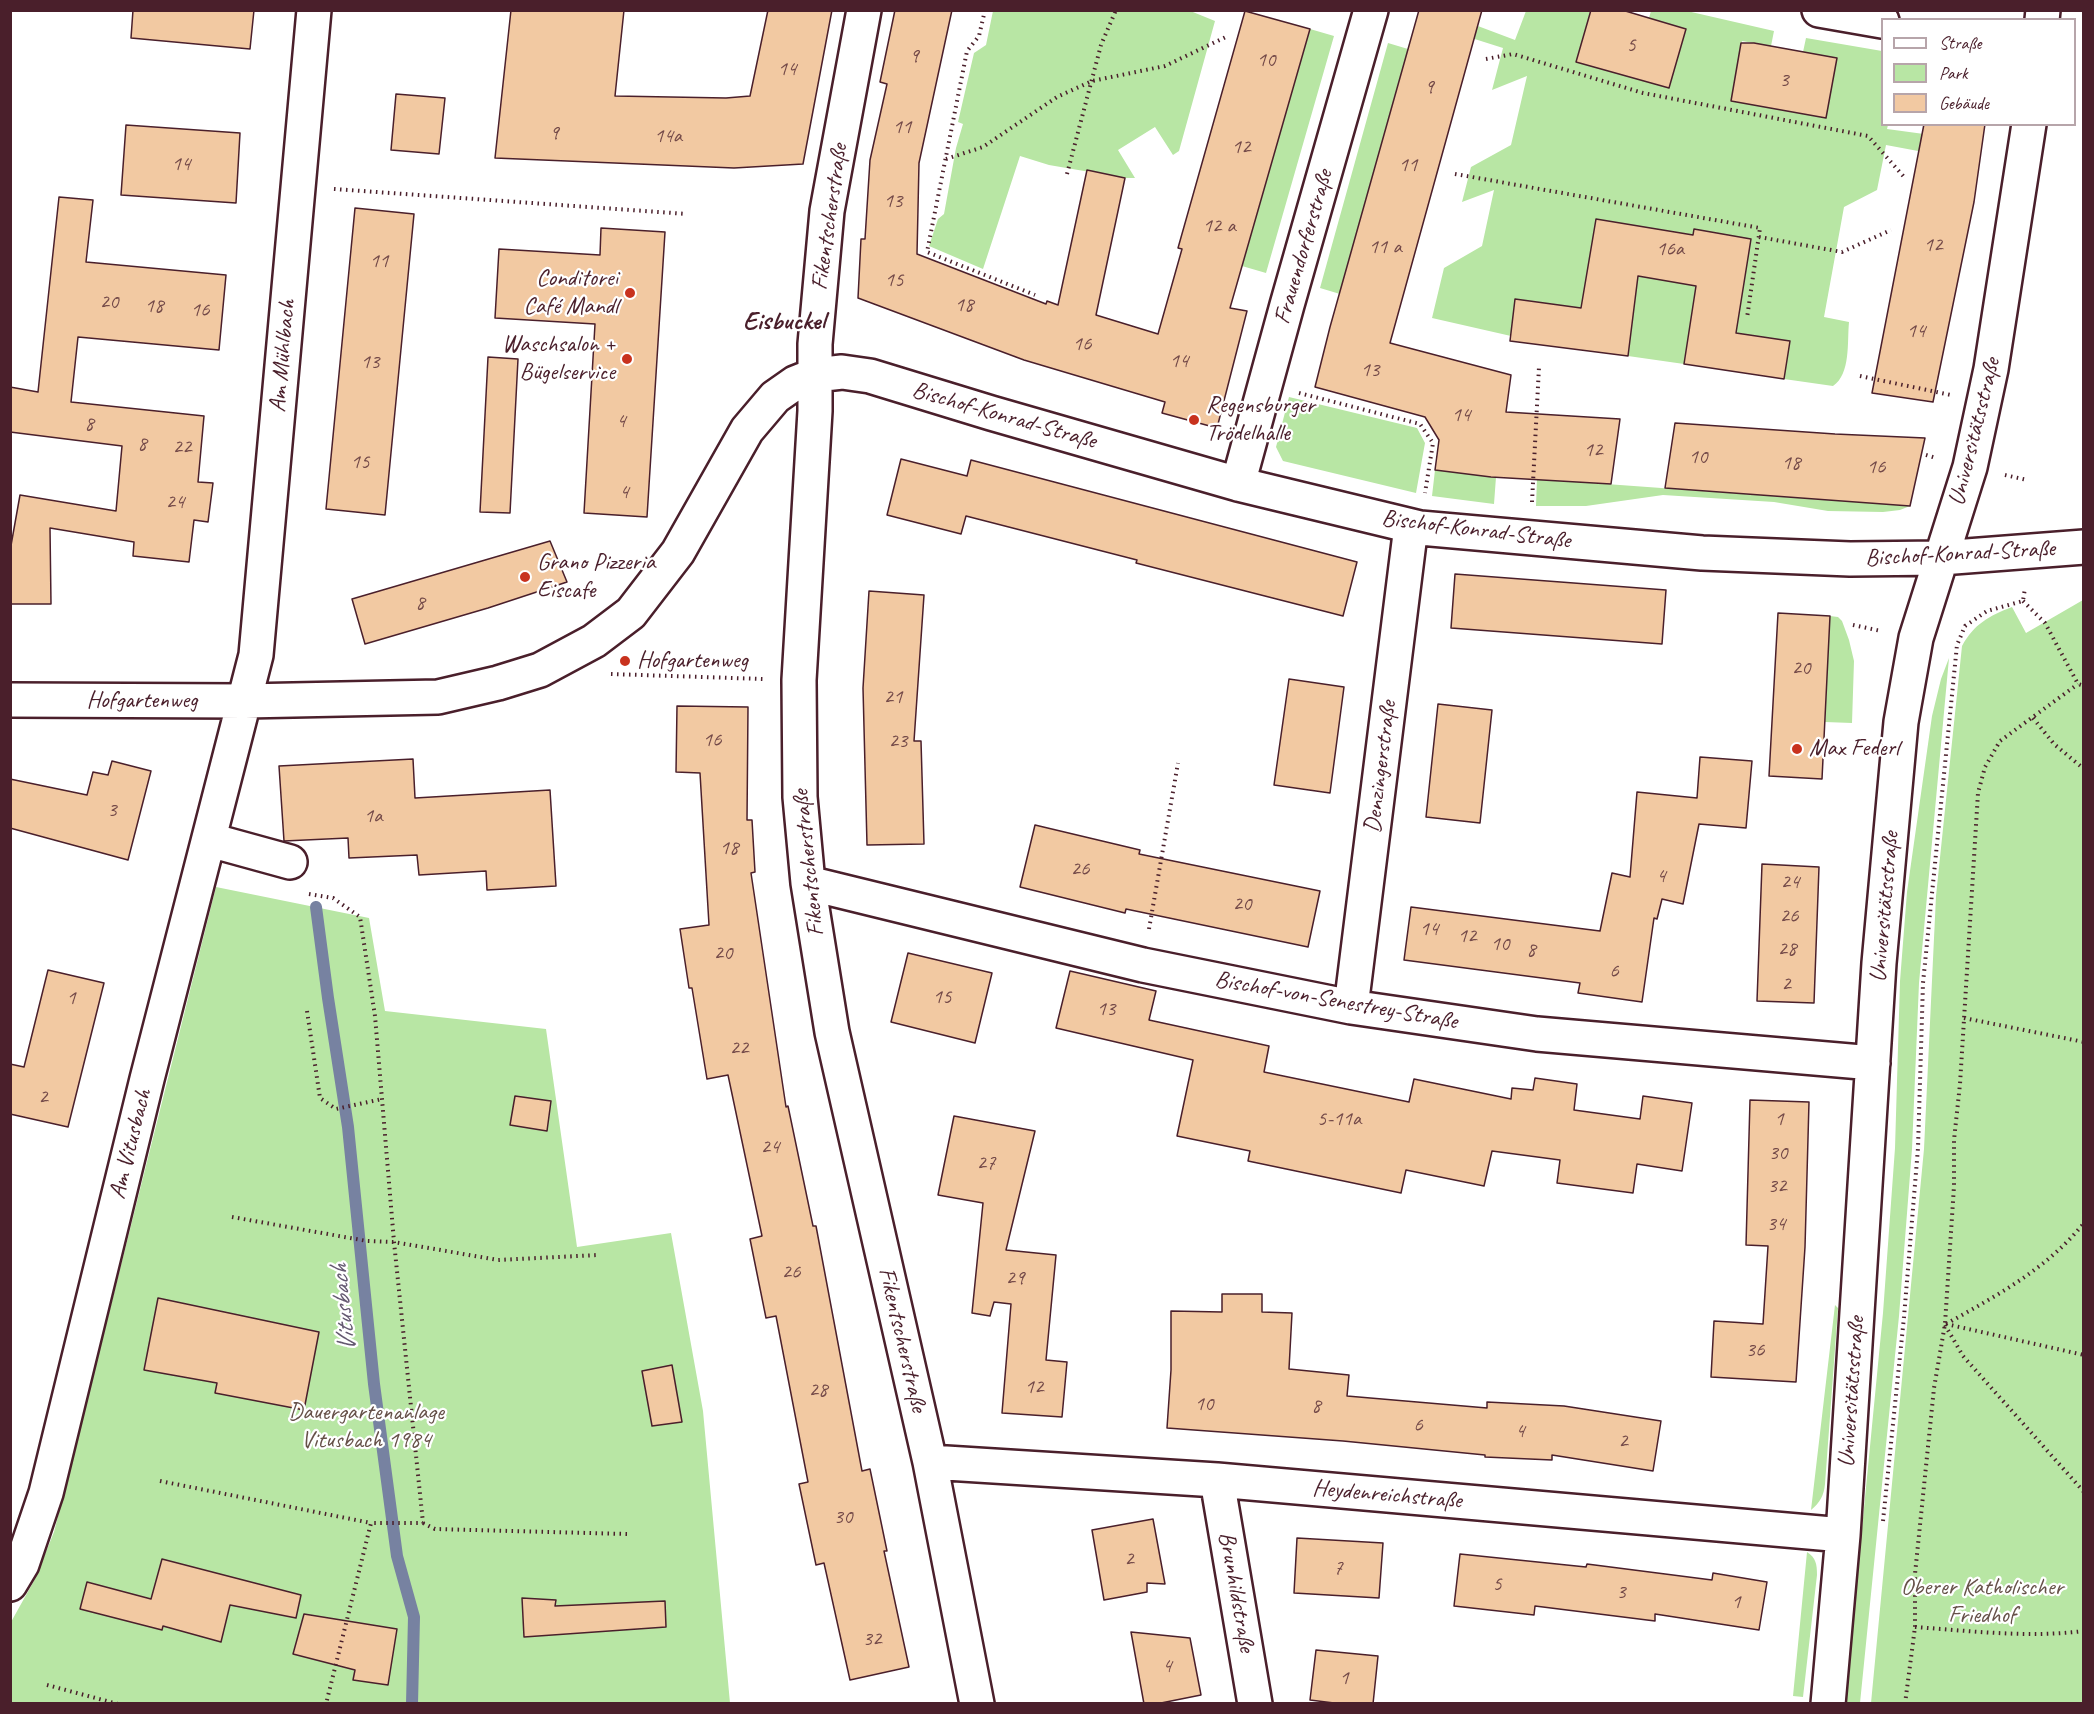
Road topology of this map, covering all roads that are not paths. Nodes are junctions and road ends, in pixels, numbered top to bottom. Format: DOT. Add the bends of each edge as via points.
graph roads {
  1 [pos="314,10"];
  2 [pos="864,10"];
  3 [pos="1371,10"];
  4 [pos="1819,10"];
  5 [pos="1881,21"];
  6 [pos="2029,126"];
  7 [pos="815,375"];
  8 [pos="1238,484"];
  9 [pos="1415,527"];
  10 [pos="2084,547"];
  11 [pos="1941,558"];
  12 [pos="10,700"];
  13 [pos="245,701"];
  14 [pos="210,840"];
  15 [pos="294,877"];
  16 [pos="808,883"];
  17 [pos="1351,1007"];
  18 [pos="1873,1063"];
  19 [pos="930,1462"];
  20 [pos="1217,1480"];
  21 [pos="1843,1535"];
  22 [pos="10,1584"];
  23 [pos="977,1704"];
  24 [pos="1255,1704"];
  25 [pos="1828,1704"];
  1 -- 13 [label="street, Am Mühlbach" via="256,655"];
  2 -- 7 [label="street, Fikentscherstraße" via="827,211"];
  3 -- 8 [label="street, Frauendorferstraße"];
  4 -- 5 [label="street"];
  6 -- 11 [label="street, Universitätsstraße" via="1991,369 1970,467"];
  7 -- 8 [label="street, Bischof-Konrad-Straße" via="842,372 870,376"];
  7 -- 13 [label="street, Hofgartenweg" via="795,383 775,398 747,430 678,552 631,613 594,641 540,670 438,697"];
  7 -- 16 [label="street, Fikentscherstraße" via="799,681 800,797"];
  8 -- 9 [label="street, Bischof-Konrad-Straße"];
  9 -- 11 [label="street, Bischof-Konrad-Straße" via="1724,554 1882,560"];
  9 -- 17 [label="street, Denzingerstraße"];
  10 -- 11 [label="street, Bischof-Konrad-Straße"];
  11 -- 18 [label="street, Universitätsstraße" via="1916,638 1901,722"];
  12 -- 13 [label="street, Hofgartenweg"];
  13 -- 14 [label="street, Am Vitusbach"];
  14 -- 15 [label="street"];
  14 -- 22 [label="street, Am Vitusbach" via="46,1493 22,1564"];
  16 -- 17 [label="street, Bischof-von-Senestrey-Straße" via="1143,965"];
  16 -- 19 [label="street, Fikentscherstraße" via="832,1032"];
  17 -- 18 [label="street, Bischof-von-Senestrey-Straße" via="1537,1034"];
  18 -- 21 [label="street, Universitätsstraße"];
  19 -- 20 [label="street, Heydenreichstraße"];
  19 -- 23 [label="street, Fikentscherstraße"];
  20 -- 21 [label="street, Heydenreichstraße"];
  20 -- 24 [label="street, Brunhildstraße"];
  21 -- 25 [label="street, Universitätsstraße"];
}
